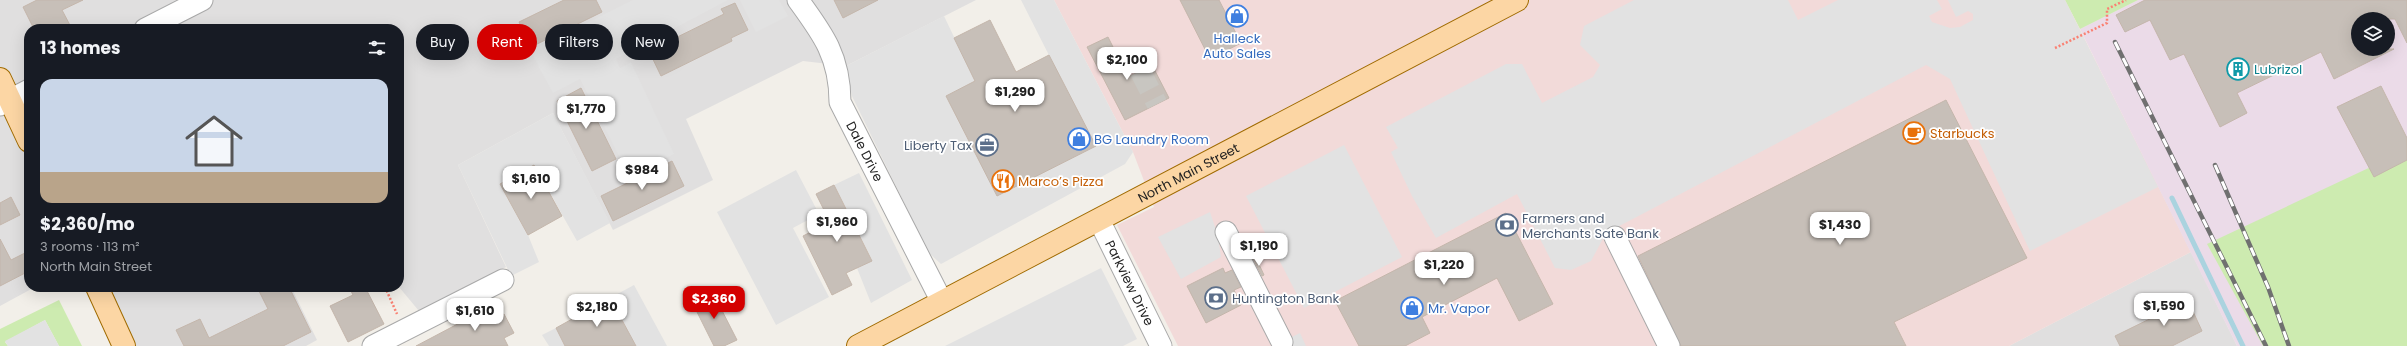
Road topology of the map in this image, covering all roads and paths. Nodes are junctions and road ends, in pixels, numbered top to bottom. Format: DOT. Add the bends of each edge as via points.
graph roads {
  1 [pos="202,0"];
  2 [pos="798,0"];
  3 [pos="1517,0"];
  4 [pos="2126,0"];
  5 [pos="155,24"];
  6 [pos="2054,48"];
  7 [pos="0,79"];
  8 [pos="24,92"];
  9 [pos="5,102"];
  10 [pos="24,133"];
  11 [pos="1099,220"];
  12 [pos="1226,232"];
  13 [pos="1615,237"];
  14 [pos="503,280"];
  15 [pos="99,292"];
  16 [pos="387,292"];
  17 [pos="942,302"];
  18 [pos="405,330"];
  19 [pos="1282,342"];
  20 [pos="124,346"];
  21 [pos="373,346"];
  22 [pos="858,346"];
  23 [pos="1161,346"];
  24 [pos="1669,346"];
  1 -- 5 [label="street"];
  2 -- 17 [label="street, Dale Drive" via="824,35 840,78 840,102"];
  3 -- 11 [label="main road, North Main Street"];
  4 -- 6 [label="path" via="2107,9 2107,23"];
  7 -- 9 [label="main road"];
  8 -- 9 [label="street"];
  9 -- 10 [label="main road"];
  11 -- 17 [label="main road, North Main Street"];
  11 -- 23 [label="street, Parkview Drive"];
  12 -- 19 [label="street"];
  13 -- 24 [label="street"];
  14 -- 18 [label="street"];
  15 -- 20 [label="main road"];
  16 -- 18 [label="path"];
  17 -- 22 [label="main road, North Main Street"];
  18 -- 21 [label="street"];
}
